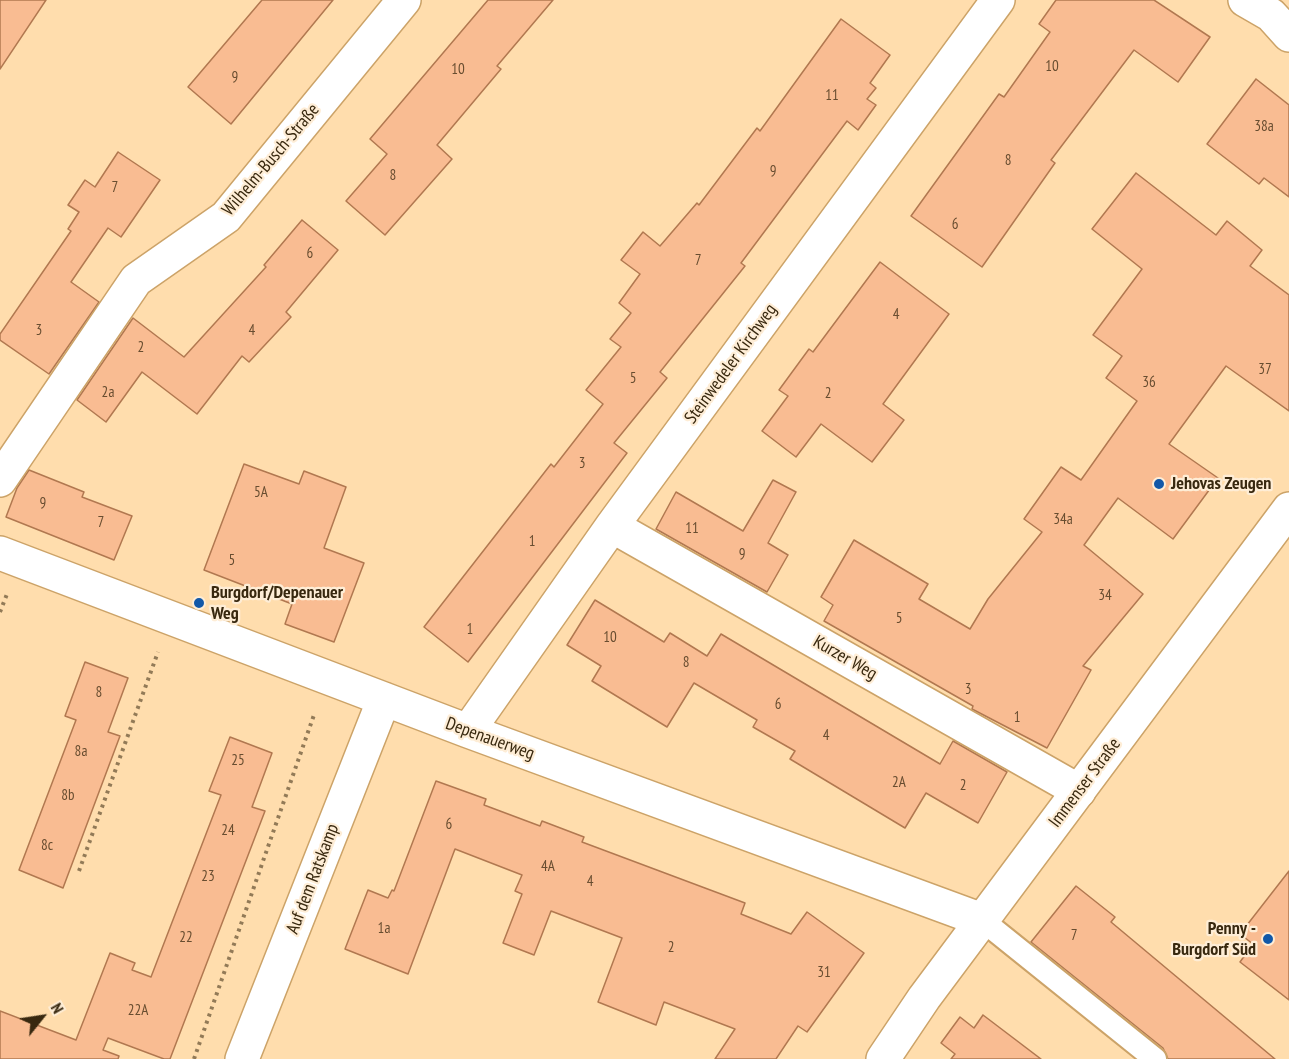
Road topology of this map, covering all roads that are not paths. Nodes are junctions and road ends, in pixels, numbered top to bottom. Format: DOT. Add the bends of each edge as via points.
graph roads {
  1 [pos="404,0"];
  2 [pos="998,0"];
  3 [pos="1245,0"];
  4 [pos="1289,35"];
  5 [pos="0,480"];
  6 [pos="1289,508"];
  7 [pos="612,526"];
  8 [pos="0,553"];
  9 [pos="384,699"];
  10 [pos="468,731"];
  11 [pos="1079,791"];
  12 [pos="982,920"];
  13 [pos="242,1059"];
  14 [pos="883,1059"];
  15 [pos="1155,1059"];
  1 -- 5 [label="street, Wilhelm-Busch-Straße" via="226,217 136,279"];
  2 -- 7 [label="street, Steinwedeler Kirchweg"];
  3 -- 4 [label="street" via="1271,15"];
  6 -- 11 [label="street, Immenser Straße"];
  7 -- 10 [label="street, Steinwedeler Kirchweg"];
  7 -- 11 [label="street, Kurzer Weg"];
  8 -- 9 [label="street, Depenauerweg"];
  9 -- 10 [label="street, Depenauerweg"];
  9 -- 13 [label="street, Auf dem Ratskamp"];
  10 -- 12 [label="street, Depenauerweg"];
  11 -- 12 [label="street, Immenser Straße"];
  12 -- 14 [label="street, Immenser Straße"];
  12 -- 15 [label="lane"];
}
